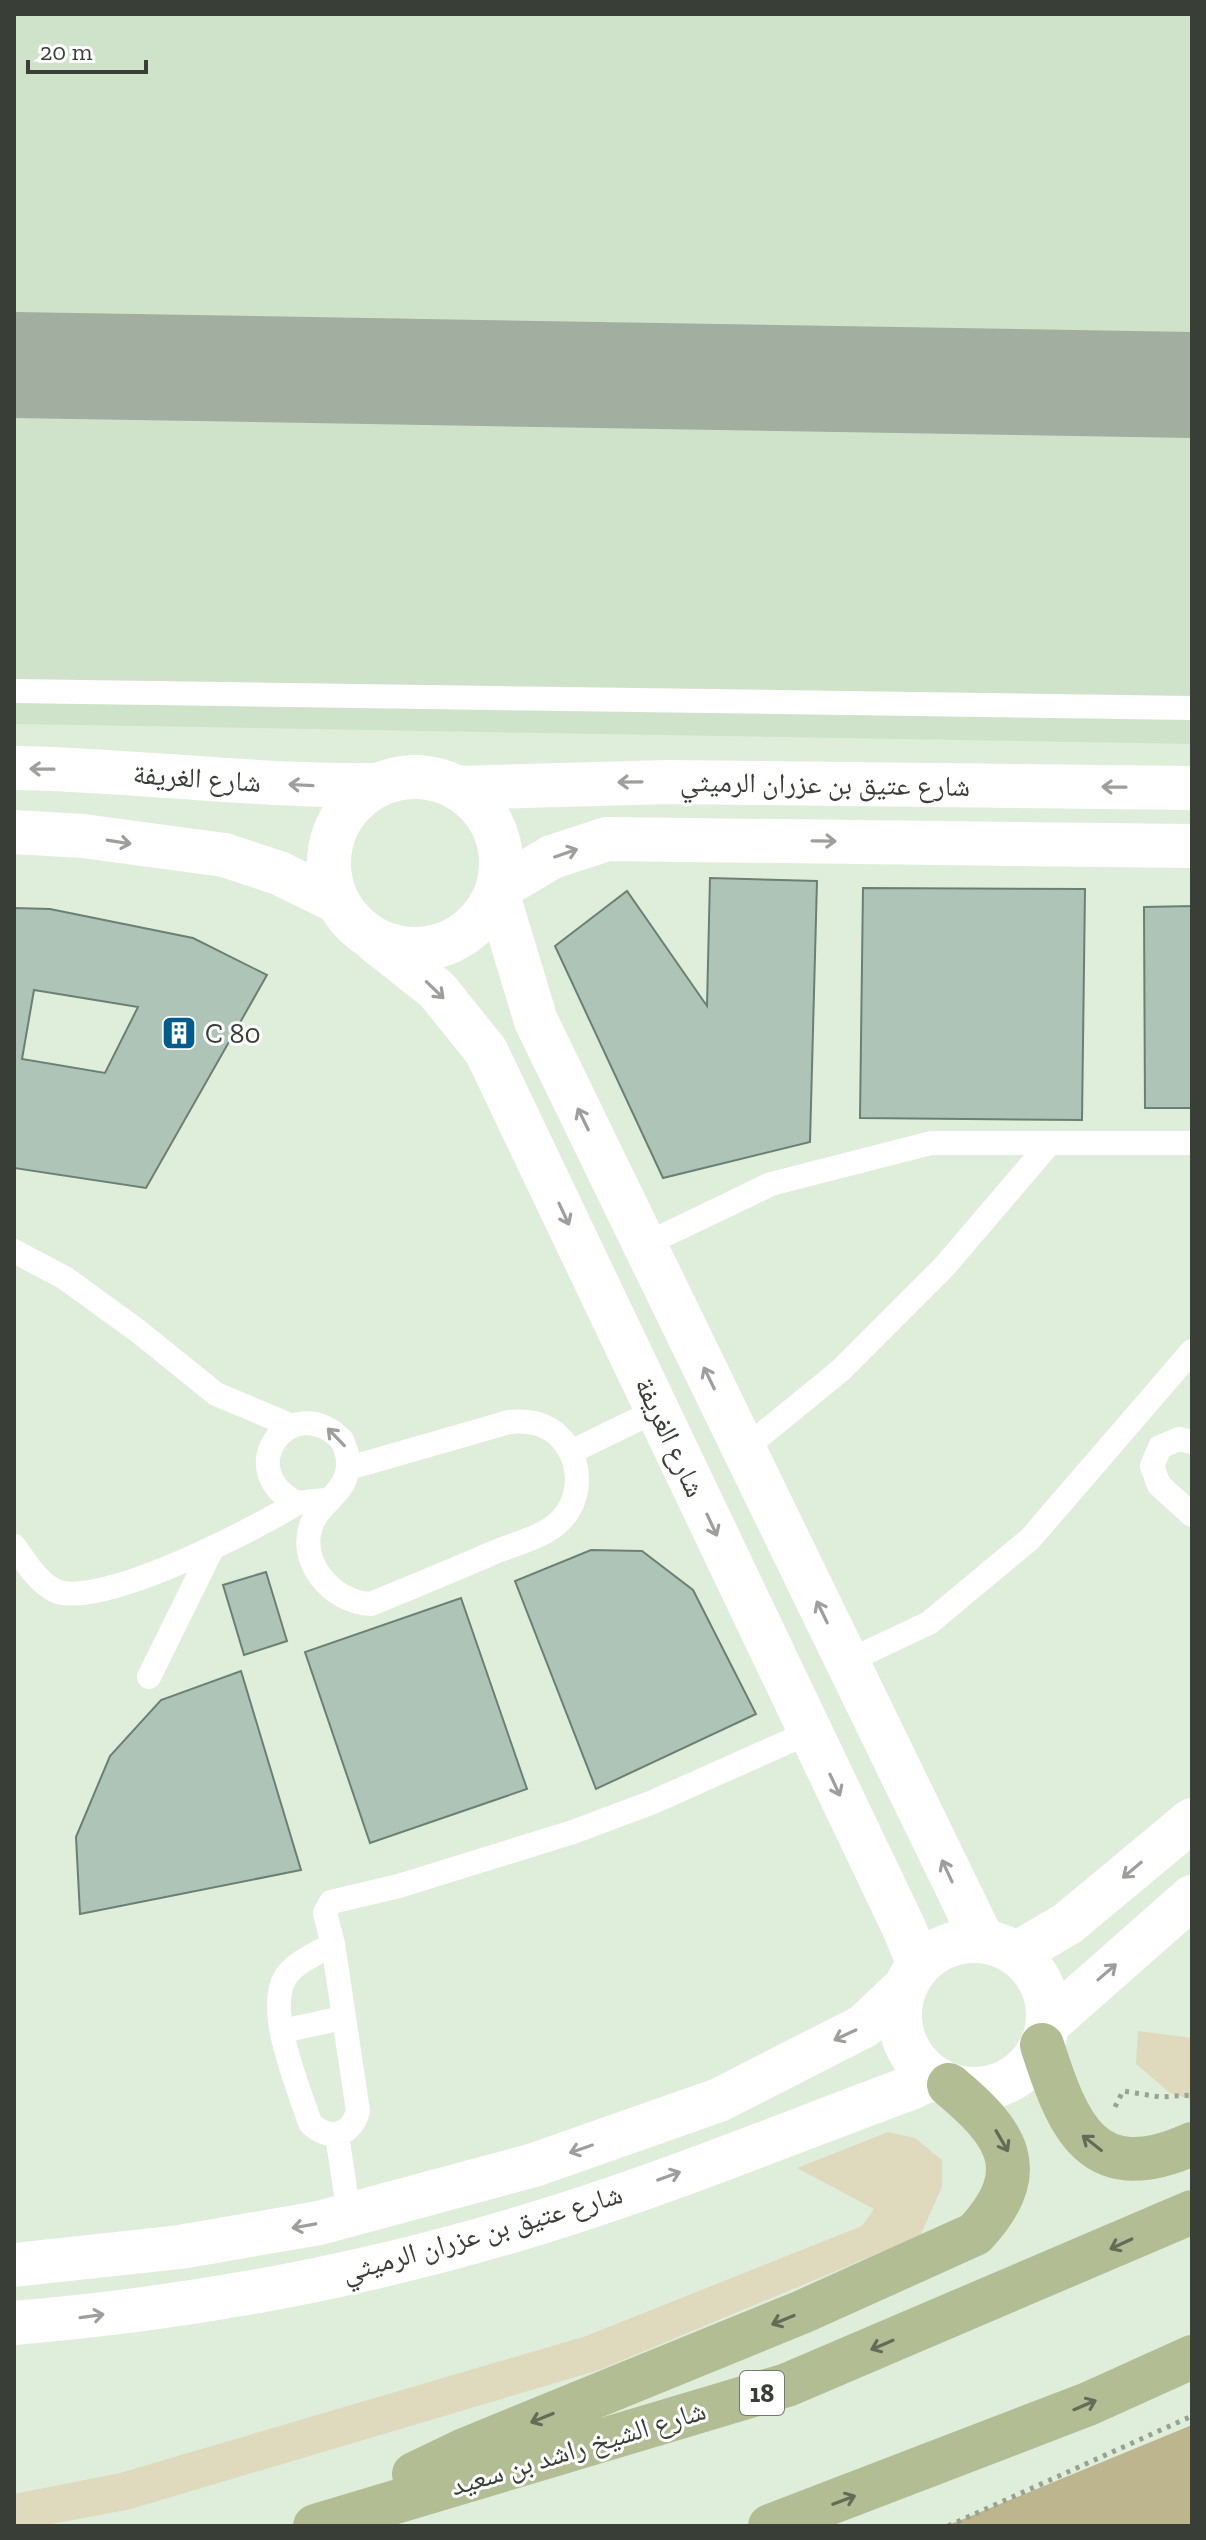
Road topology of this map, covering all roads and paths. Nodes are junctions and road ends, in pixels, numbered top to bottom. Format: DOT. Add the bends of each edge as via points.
graph roads {
  1 [pos="14,691"];
  2 [pos="1192,708"];
  3 [pos="14,768"];
  4 [pos="379,785"];
  5 [pos="458,788"];
  6 [pos="1192,788"];
  7 [pos="14,832"];
  8 [pos="1192,846"];
  9 [pos="497,890"];
  10 [pos="336,901"];
  11 [pos="375,941"];
  12 [pos="1192,1143"];
  13 [pos="1049,1144"];
  14 [pos="644,1245"];
  15 [pos="14,1251"];
  16 [pos="1192,1351"];
  17 [pos="657,1410"];
  18 [pos="292,1426"];
  19 [pos="1192,1442"];
  20 [pos="743,1450"];
  21 [pos="571,1452"];
  22 [pos="349,1468"];
  23 [pos="325,1500"];
  24 [pos="297,1503"];
  25 [pos="1192,1515"];
  26 [pos="14,1546"];
  27 [pos="212,1549"];
  28 [pos="846,1662"];
  29 [pos="149,1677"];
  30 [pos="810,1732"];
  31 [pos="1192,1820"];
  32 [pos="1192,1897"];
  33 [pos="333,1944"];
  34 [pos="1000,1947"];
  35 [pos="912,1976"];
  36 [pos="343,2018"];
  37 [pos="282,2031"];
  38 [pos="1045,2034"];
  39 [pos="941,2081"];
  40 [pos="1192,2095"];
  41 [pos="337,2135"];
  42 [pos="1192,2144"];
  43 [pos="1096,2148"];
  44 [pos="1192,2212"];
  45 [pos="349,2215"];
  46 [pos="14,2265"];
  47 [pos="14,2323"];
  48 [pos="1192,2357"];
  49 [pos="1192,2416"];
  50 [pos="320,2525"];
  51 [pos="770,2526"];
  52 [pos="948,2526"];
  1 -- 2 [label="lane"];
  4 -- 3 [label="street, شارع الغريفة, one-way" via="310,786"];
  4 -- 5 [label="street" via="406,777"];
  4 -- 10 [label="street" via="356,800 339,821 330,847"];
  6 -- 5 [label="street, شارع عتيق بن عزران الرميثي, one-way" via="667,782"];
  5 -- 9 [label="street" via="492,822 500,845"];
  7 -- 10 [label="street, one-way" via="224,855 279,873"];
  9 -- 8 [label="street, شارع عتيق بن عزران الرميثي, one-way" via="552,857 607,839"];
  9 -- 11 [label="street" via="482,918 460,937 433,948 404,949"];
  14 -- 9 [label="street, one-way" via="536,1021"];
  10 -- 11 [label="street"];
  11 -- 17 [label="street, شارع الغريفة, one-way" via="437,990 486,1051"];
  12 -- 13 [label="lane"];
  13 -- 14 [label="lane" via="931,1143 771,1184"];
  13 -- 20 [label="lane" via="944,1267 841,1370"];
  20 -- 14 [label="street, one-way"];
  15 -- 18 [label="lane" via="78,1286 216,1394"];
  16 -- 28 [label="lane" via="1030,1539 929,1623"];
  17 -- 21 [label="lane"];
  17 -- 30 [label="street, شارع الغريفة, one-way"];
  22 -- 18 [label="lane, one-way" via="342,1440 333,1430 305,1422"];
  18 -- 24 [label="lane" via="271,1445 267,1459 274,1487"];
  19 -- 25 [label="lane" via="1179,1439 1160,1447 1152,1466 1159,1485"];
  28 -- 20 [label="street, one-way"];
  21 -- 22 [label="lane" via="546,1426 519,1421"];
  21 -- 23 [label="lane" via="577,1488 561,1520 371,1604 342,1599 321,1579 309,1532"];
  22 -- 23 [label="lane" via="345,1481"];
  23 -- 24 [label="lane"];
  24 -- 27 [label="lane"];
  26 -- 27 [label="lane" via="42,1582 79,1594"];
  27 -- 29 [label="lane"];
  34 -- 28 [label="street, one-way"];
  30 -- 33 [label="lane" via="573,1832 336,1900 325,1910"];
  30 -- 35 [label="street, شارع الغريفة, one-way"];
  31 -- 34 [label="street, one-way" via="1067,1924"];
  38 -- 32 [label="street, one-way"];
  33 -- 36 [label="lane"];
  33 -- 37 [label="lane" via="286,1977 280,1991"];
  34 -- 35 [label="street" via="959,1941 937,1950"];
  34 -- 38 [label="street" via="1042,1984"];
  35 -- 39 [label="street" via="900,2011 903,2037 914,2060"];
  35 -- 45 [label="street, شارع عتيق بن عزران الرميثي, one-way" via="864,2026 719,2100 534,2165"];
  36 -- 37 [label="lane"];
  36 -- 41 [label="lane" via="358,2111 348,2130"];
  37 -- 41 [label="lane" via="310,2123 319,2132"];
  38 -- 39 [label="street" via="1022,2071 993,2087"];
  43 -- 38 [label="main road, one-way" via="1069,2120"];
  47 -- 39 [label="street, شارع عتيق بن عزران الرميثي, one-way" via="187,2303 317,2280 510,2230"];
  39 -- 50 [label="main road, one-way" via="992,2126 1008,2153 1010,2177 996,2212 975,2234 802,2312 464,2450"];
  40 -- 43 [label="path" via="1123,2091"];
  41 -- 45 [label="lane"];
  42 -- 43 [label="main road" via="1143,2158 1115,2157"];
  44 -- 50 [label="main road, شارع الشيخ راشد بن سعيد / 18, one-way" via="787,2385"];
  45 -- 46 [label="street, شارع عتيق بن عزران الرميثي, one-way" via="180,2247"];
  51 -- 48 [label="main road, one-way" via="1088,2404"];
  49 -- 52 [label="path"];
}
